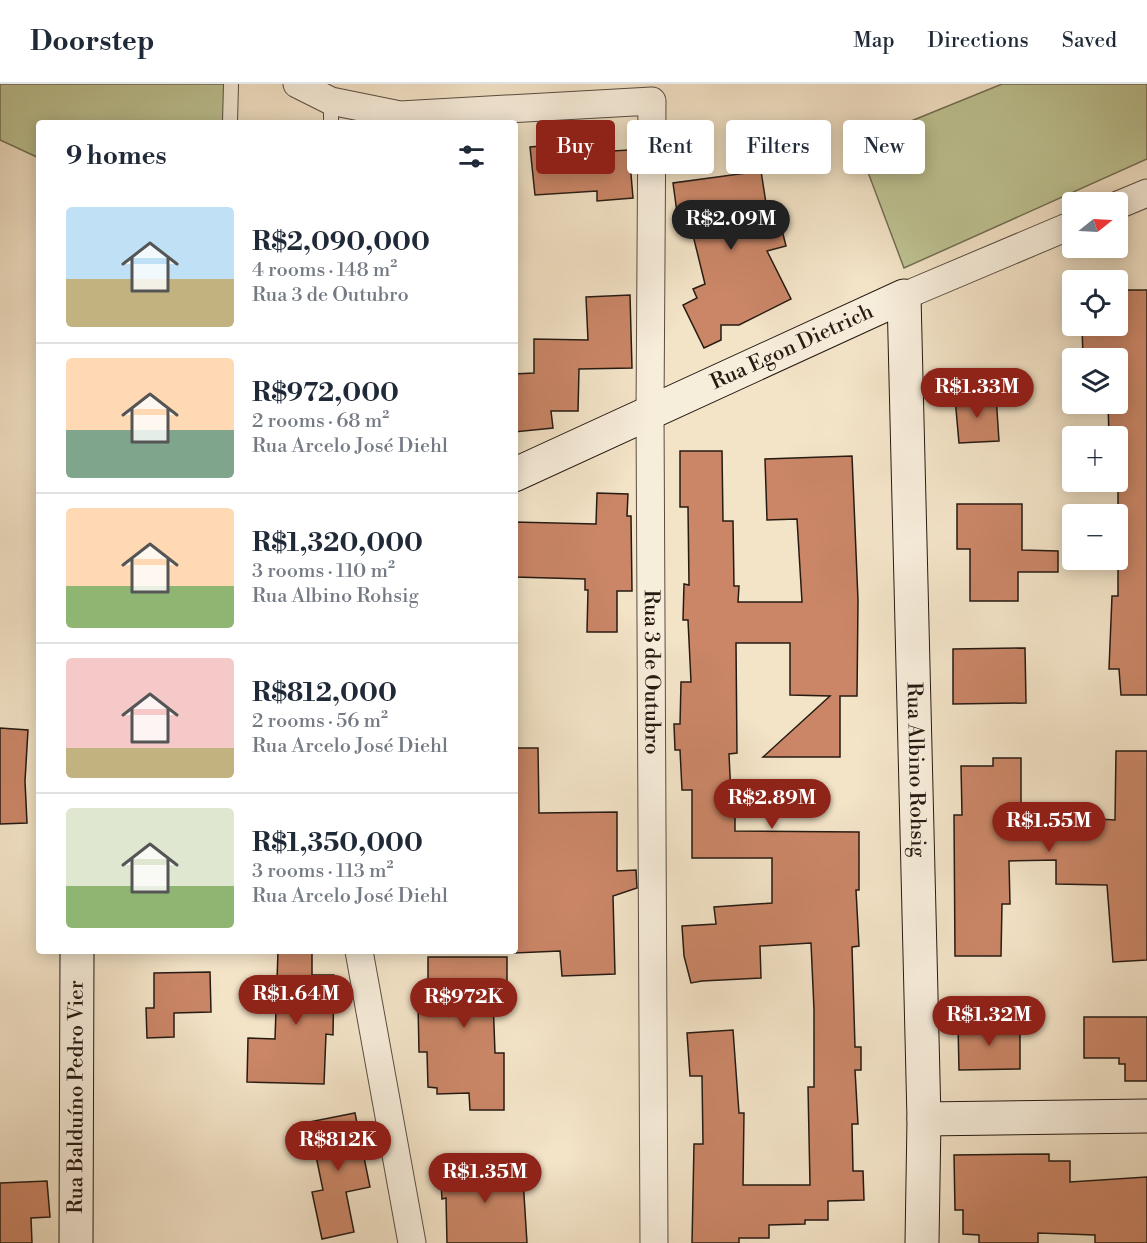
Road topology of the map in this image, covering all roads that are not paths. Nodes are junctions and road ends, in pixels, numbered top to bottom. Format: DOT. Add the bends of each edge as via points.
graph roads {
  1 [pos="231,84"];
  2 [pos="297,84"];
  3 [pos="331,112"];
  4 [pos="230,120"];
  5 [pos="1147,193"];
  6 [pos="1128,202"];
  7 [pos="1062,229"];
  8 [pos="904,296"];
  9 [pos="650,412"];
  10 [pos="518,473"];
  11 [pos="77,954"];
  12 [pos="360,954"];
  13 [pos="1147,1116"];
  14 [pos="924,1119"];
  15 [pos="76,1243"];
  16 [pos="412,1243"];
  17 [pos="654,1243"];
  18 [pos="922,1243"];
  1 -- 4 [label="lane"];
  2 -- 3 [label="street"];
  3 -- 9 [label="street, Rua 3 de Outubro" via="400,115 652,101"];
  5 -- 6 [label="street"];
  7 -- 8 [label="street, Rua Egon Dietrich"];
  8 -- 9 [label="street, Rua Egon Dietrich"];
  8 -- 14 [label="street, Rua Albino Rohsig"];
  9 -- 10 [label="street, Rua Egon Dietrich"];
  9 -- 17 [label="street, Rua 3 de Outubro"];
  11 -- 15 [label="street, Rua Balduíno Pedro Vier"];
  12 -- 16 [label="street"];
  13 -- 14 [label="street"];
  14 -- 18 [label="street, Rua Albino Rohsig"];
}
